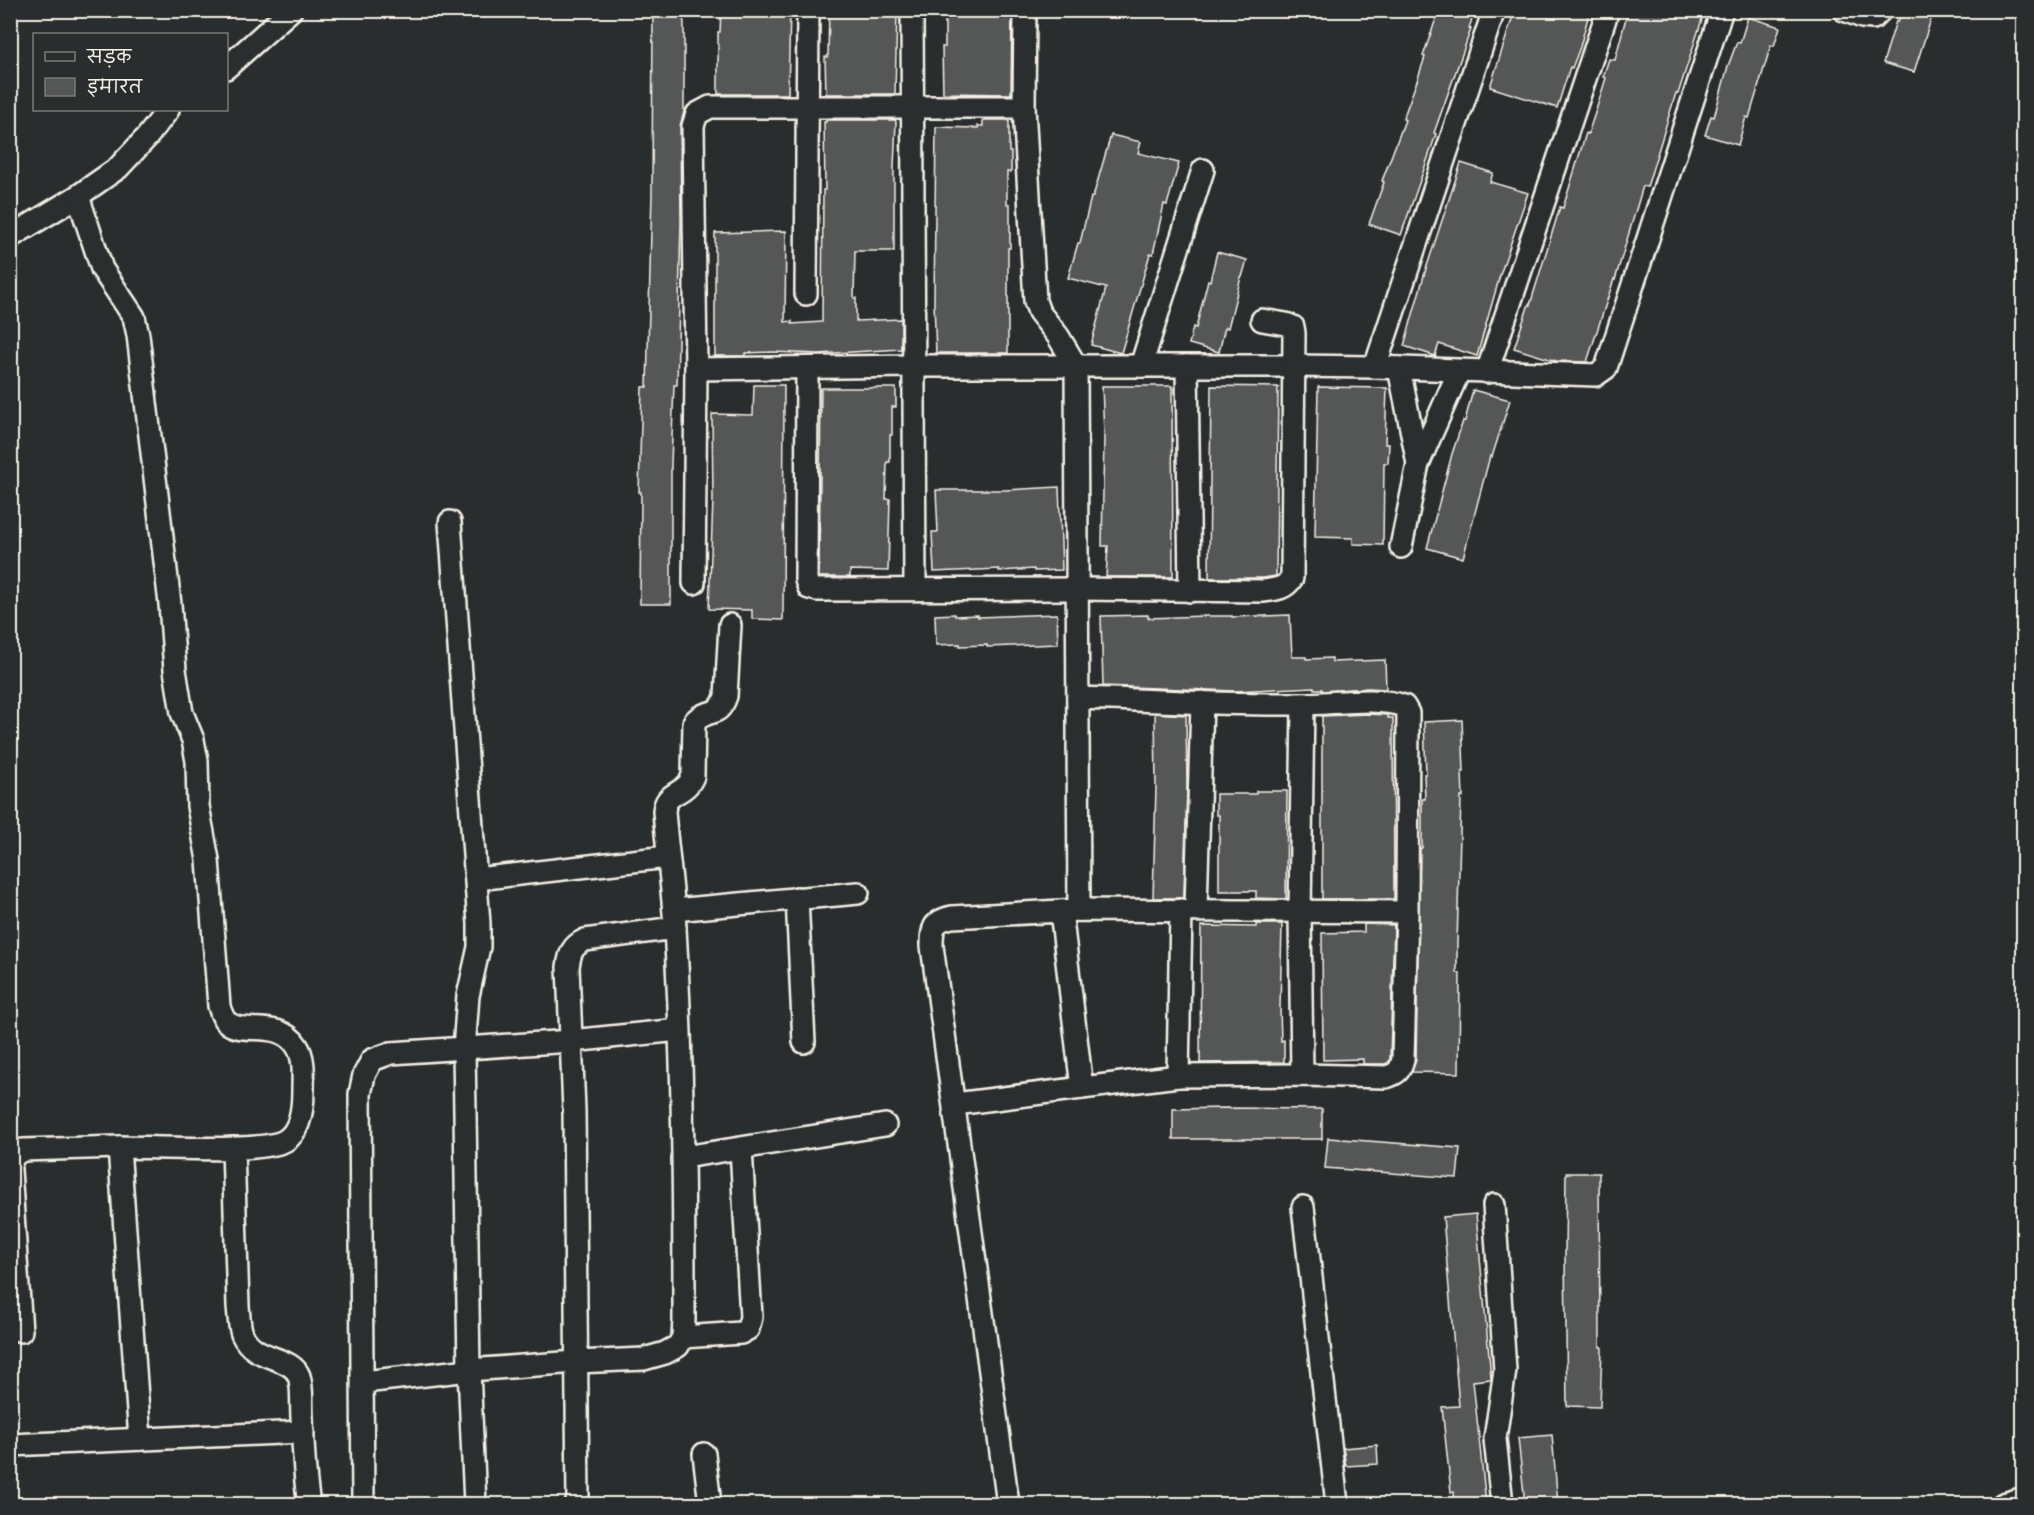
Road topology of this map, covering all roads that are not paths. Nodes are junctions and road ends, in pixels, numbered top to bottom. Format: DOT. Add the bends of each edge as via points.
graph roads {
  1 [pos="291,10"];
  2 [pos="808,10"];
  3 [pos="912,10"];
  4 [pos="1025,10"];
  5 [pos="1494,10"];
  6 [pos="1608,10"];
  7 [pos="1722,10"];
  8 [pos="1844,10"];
  9 [pos="1881,10"];
  10 [pos="270,18"];
  11 [pos="228,66"];
  12 [pos="913,106"];
  13 [pos="807,107"];
  14 [pos="1024,107"];
  15 [pos="167,111"];
  16 [pos="1203,170"];
  17 [pos="78,196"];
  18 [pos="10,237"];
  19 [pos="806,294"];
  20 [pos="1262,320"];
  21 [pos="912,366"];
  22 [pos="1076,366"];
  23 [pos="1141,366"];
  24 [pos="1187,366"];
  25 [pos="1293,366"];
  26 [pos="1376,367"];
  27 [pos="1399,368"];
  28 [pos="696,369"];
  29 [pos="807,369"];
  30 [pos="1458,371"];
  31 [pos="1487,372"];
  32 [pos="1418,464"];
  33 [pos="450,522"];
  34 [pos="1401,547"];
  35 [pos="694,583"];
  36 [pos="915,589"];
  37 [pos="1078,589"];
  38 [pos="1190,591"];
  39 [pos="730,625"];
  40 [pos="1078,698"];
  41 [pos="1202,702"];
  42 [pos="1303,704"];
  43 [pos="668,857"];
  44 [pos="477,879"];
  45 [pos="858,893"];
  46 [pos="797,898"];
  47 [pos="1070,910"];
  48 [pos="1189,910"];
  49 [pos="1300,912"];
  50 [pos="1407,912"];
  51 [pos="674,919"];
  52 [pos="679,1030"];
  53 [pos="571,1041"];
  54 [pos="804,1042"];
  55 [pos="464,1049"];
  56 [pos="1302,1075"];
  57 [pos="1178,1076"];
  58 [pos="1082,1088"];
  59 [pos="955,1104"];
  60 [pos="885,1125"];
  61 [pos="119,1148"];
  62 [pos="233,1148"];
  63 [pos="741,1149"];
  64 [pos="684,1157"];
  65 [pos="10,1167"];
  66 [pos="1494,1205"];
  67 [pos="1303,1207"];
  68 [pos="21,1330"];
  69 [pos="683,1337"];
  70 [pos="576,1362"];
  71 [pos="470,1370"];
  72 [pos="364,1382"];
  73 [pos="303,1432"];
  74 [pos="140,1439"];
  75 [pos="10,1445"];
  76 [pos="704,1454"];
  77 [pos="2024,1498"];
  78 [pos="309,1504"];
  79 [pos="363,1504"];
  80 [pos="475,1504"];
  81 [pos="576,1504"];
  82 [pos="710,1504"];
  83 [pos="1008,1504"];
  84 [pos="1337,1504"];
  85 [pos="1503,1504"];
  86 [pos="2002,1504"];
  1 -- 10 [label="street"];
  2 -- 13 [label="street"];
  3 -- 12 [label="street"];
  4 -- 14 [label="street"];
  5 -- 26 [label="street"];
  6 -- 31 [label="street"];
  7 -- 31 [label="street" via="1606,368 1585,376"];
  8 -- 9 [label="street" via="1873,18"];
  10 -- 11 [label="street"];
  12 -- 13 [label="street"];
  12 -- 14 [label="street"];
  12 -- 21 [label="street"];
  13 -- 19 [label="street"];
  13 -- 28 [label="street" via="710,107 697,114 693,126"];
  14 -- 22 [label="street" via="1035,301"];
  15 -- 17 [label="street" via="118,168"];
  16 -- 23 [label="street"];
  17 -- 18 [label="street"];
  17 -- 62 [label="street" via="102,269 134,317 138,335 175,670 182,712 193,740 198,806 208,860 219,1006 223,1018 238,1028 276,1030 288,1035 298,1047 303,1065 303,1101 294,1134 269,1146"];
  20 -- 25 [label="street" via="1293,327"];
  21 -- 22 [label="street"];
  21 -- 29 [label="street"];
  21 -- 36 [label="street"];
  22 -- 23 [label="street"];
  22 -- 37 [label="street"];
  23 -- 24 [label="street"];
  24 -- 25 [label="street"];
  24 -- 38 [label="street"];
  25 -- 26 [label="street"];
  25 -- 38 [label="street" via="1292,578 1281,589"];
  26 -- 27 [label="street"];
  27 -- 30 [label="street"];
  27 -- 32 [label="street"];
  28 -- 29 [label="street"];
  28 -- 35 [label="street"];
  29 -- 36 [label="street" via="809,588"];
  30 -- 31 [label="street"];
  30 -- 32 [label="street"];
  32 -- 34 [label="street"];
  33 -- 44 [label="street"];
  36 -- 37 [label="street"];
  37 -- 38 [label="street"];
  37 -- 40 [label="street"];
  39 -- 43 [label="street" via="723,705 694,722 693,777 684,790 665,802"];
  40 -- 41 [label="street"];
  40 -- 47 [label="street"];
  41 -- 42 [label="street"];
  41 -- 48 [label="street"];
  42 -- 49 [label="street"];
  42 -- 50 [label="street" via="1395,703 1404,706 1408,713"];
  43 -- 44 [label="street"];
  43 -- 51 [label="street"];
  44 -- 55 [label="street" via="479,947 468,996"];
  45 -- 46 [label="street"];
  46 -- 51 [label="street"];
  46 -- 54 [label="street"];
  47 -- 48 [label="street"];
  47 -- 58 [label="street"];
  47 -- 59 [label="street" via="952,917 934,925 932,946"];
  48 -- 49 [label="street"];
  48 -- 57 [label="street"];
  49 -- 50 [label="street"];
  49 -- 56 [label="street"];
  50 -- 56 [label="street" via="1401,1067 1396,1074 1386,1077"];
  51 -- 52 [label="street"];
  51 -- 53 [label="street" via="575,945 568,967"];
  52 -- 53 [label="street"];
  52 -- 64 [label="street"];
  53 -- 55 [label="street"];
  53 -- 70 [label="street"];
  55 -- 71 [label="street"];
  55 -- 72 [label="street" via="391,1053 372,1060 364,1075 360,1094"];
  56 -- 57 [label="street"];
  57 -- 58 [label="street"];
  58 -- 59 [label="street"];
  59 -- 83 [label="street"];
  60 -- 63 [label="street"];
  61 -- 62 [label="street"];
  61 -- 65 [label="street" via="23,1150 14,1155"];
  61 -- 74 [label="street"];
  62 -- 73 [label="street" via="242,1332 261,1354 291,1365 298,1375"];
  63 -- 64 [label="street"];
  63 -- 69 [label="street" via="751,1317 741,1333"];
  64 -- 69 [label="street"];
  65 -- 68 [label="street"];
  66 -- 85 [label="street" via="1505,1370 1495,1439"];
  67 -- 84 [label="street"];
  69 -- 70 [label="street" via="678,1346 644,1359"];
  70 -- 71 [label="street"];
  70 -- 81 [label="street"];
  71 -- 72 [label="street"];
  71 -- 80 [label="street"];
  72 -- 79 [label="street"];
  73 -- 74 [label="street"];
  73 -- 78 [label="street"];
  74 -- 75 [label="street"];
  76 -- 82 [label="street"];
  77 -- 86 [label="street"];
}
